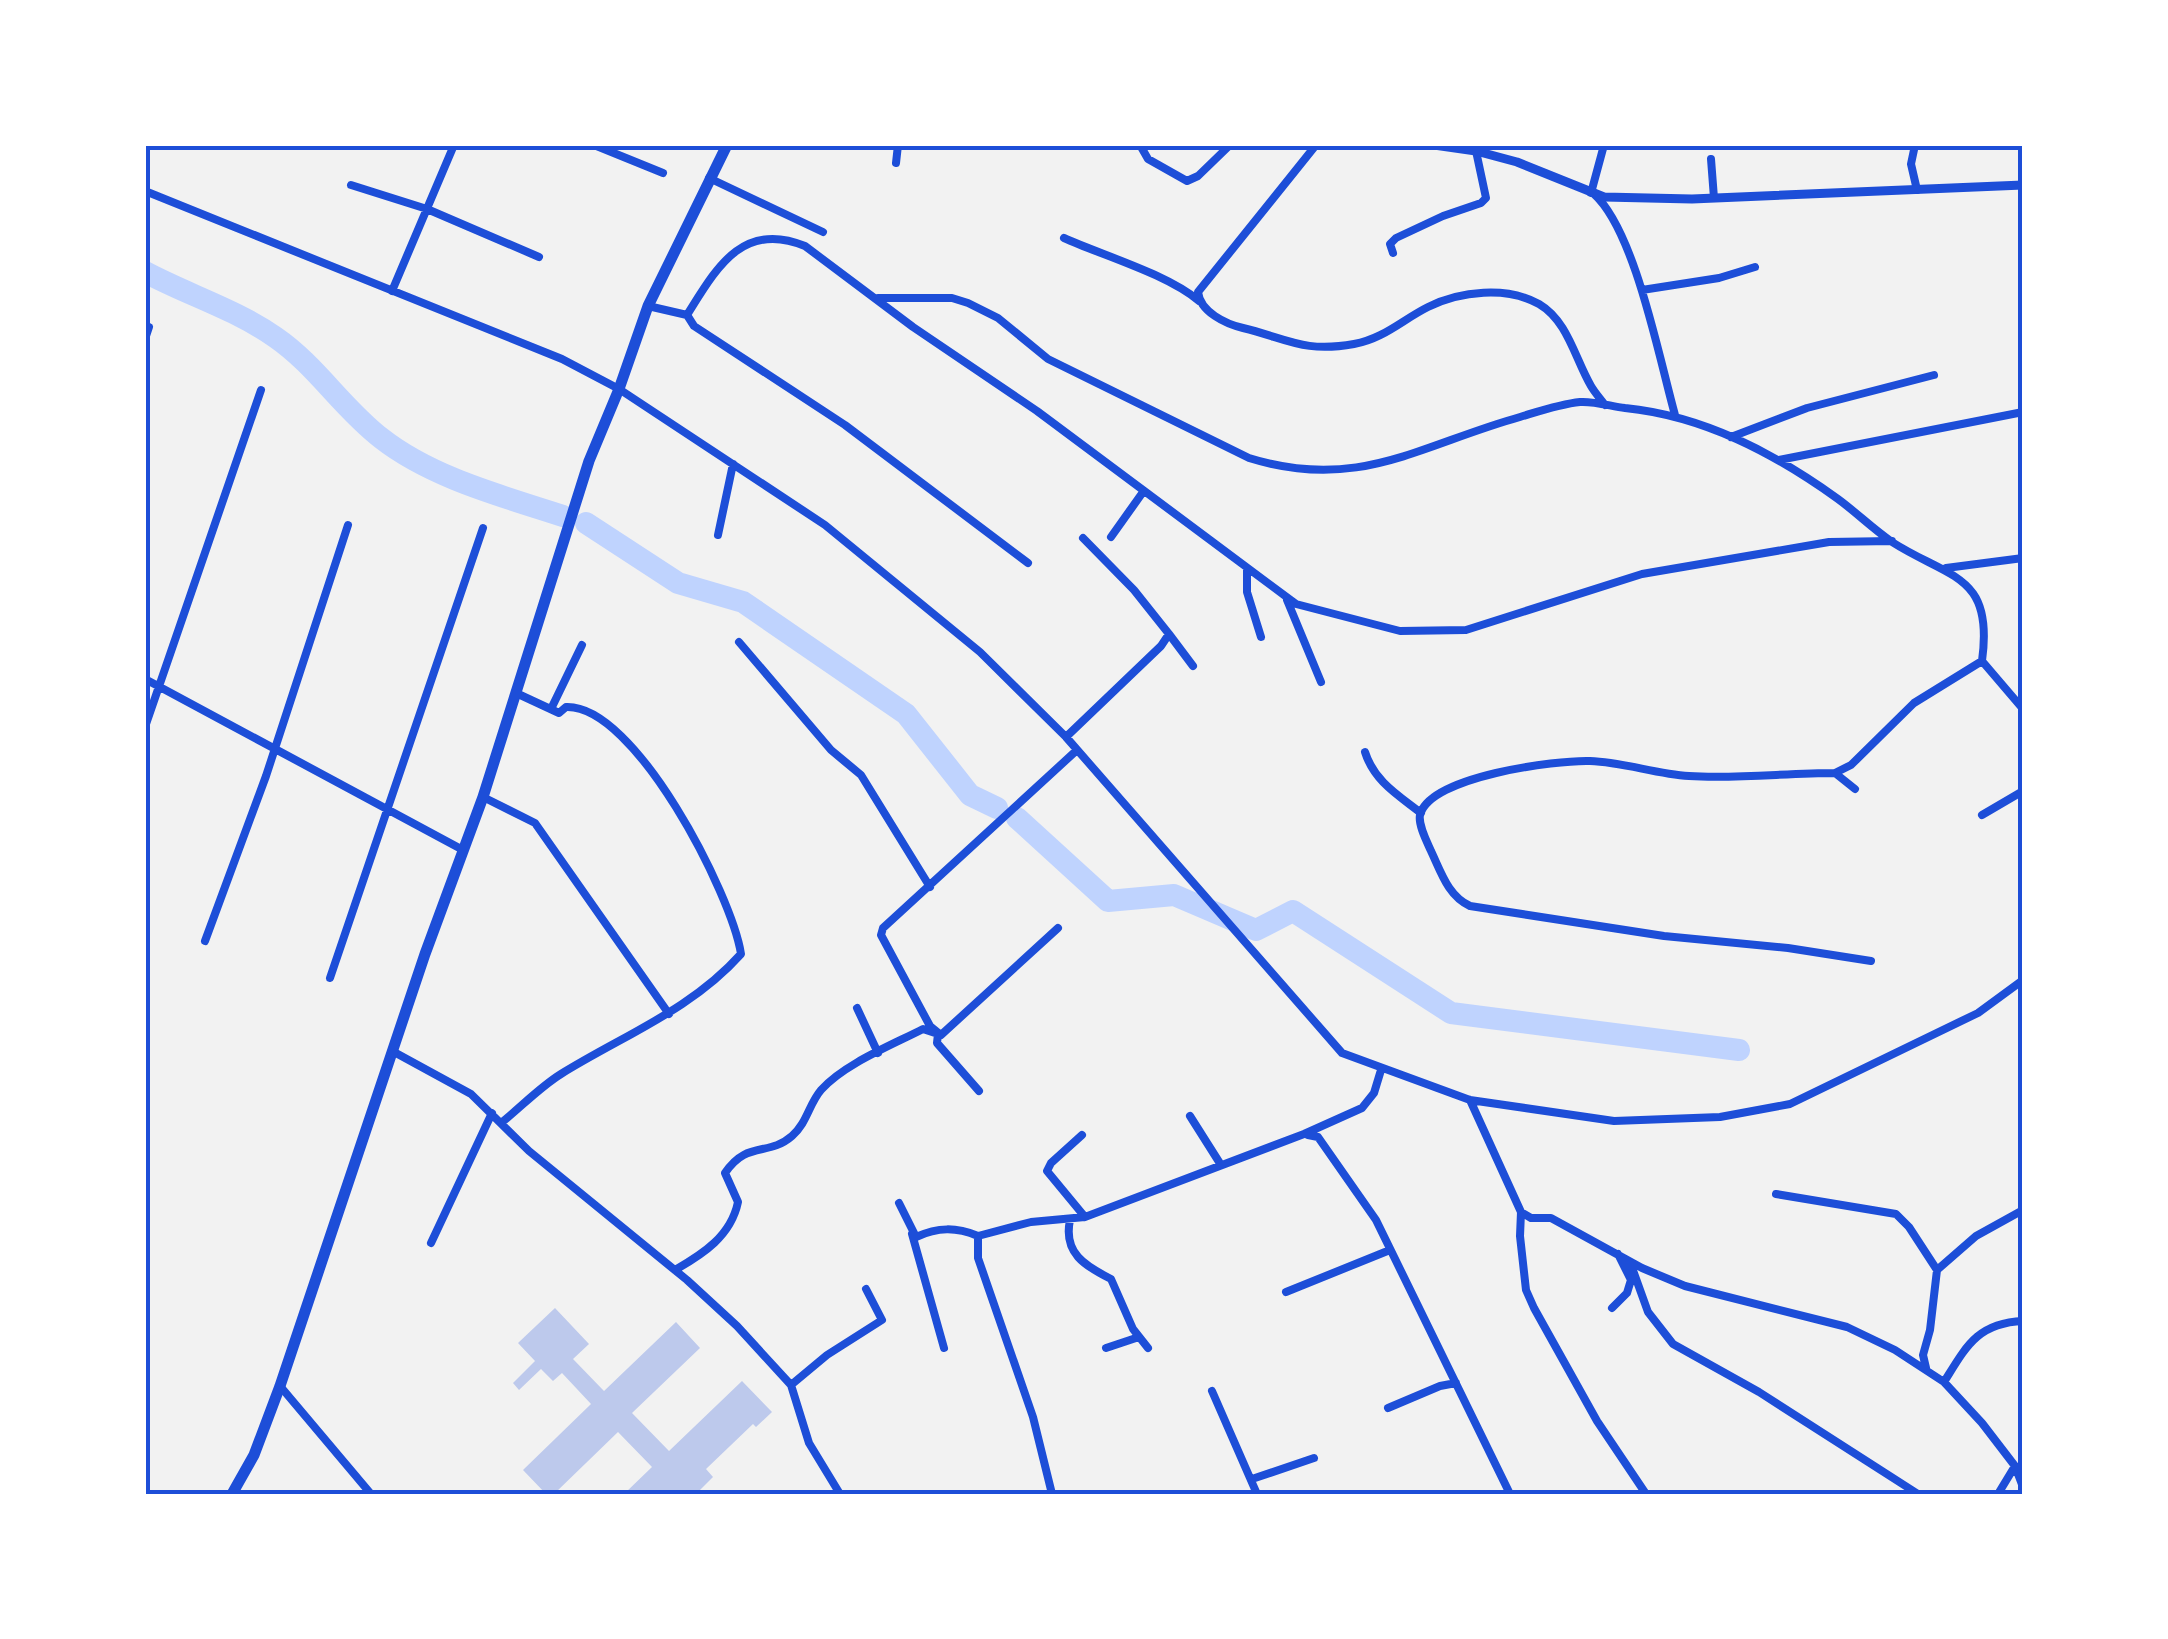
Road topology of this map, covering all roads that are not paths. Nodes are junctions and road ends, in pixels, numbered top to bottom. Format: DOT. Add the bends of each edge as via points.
graph roads {
  1 [pos="454,145"];
  2 [pos="594,145"];
  3 [pos="727,145"];
  4 [pos="898,145"];
  5 [pos="1140,145"];
  6 [pos="1230,145"];
  7 [pos="1316,145"];
  8 [pos="1434,145"];
  9 [pos="1604,145"];
  10 [pos="1915,145"];
  11 [pos="1476,151"];
  12 [pos="1711,158"];
  13 [pos="896,163"];
  14 [pos="663,173"];
  15 [pos="710,178"];
  16 [pos="351,185"];
  17 [pos="2023,185"];
  18 [pos="145,190"];
  19 [pos="1917,190"];
  20 [pos="1592,193"];
  21 [pos="1714,198"];
  22 [pos="427,209"];
  23 [pos="823,232"];
  24 [pos="1064,238"];
  25 [pos="1393,253"];
  26 [pos="539,258"];
  27 [pos="1755,267"];
  28 [pos="1642,290"];
  29 [pos="392,291"];
  30 [pos="1198,297"];
  31 [pos="878,298"];
  32 [pos="648,306"];
  33 [pos="686,315"];
  34 [pos="150,327"];
  35 [pos="145,340"];
  36 [pos="1934,376"];
  37 [pos="619,389"];
  38 [pos="262,390"];
  39 [pos="1604,404"];
  40 [pos="2023,412"];
  41 [pos="1676,415"];
  42 [pos="1731,437"];
  43 [pos="1779,460"];
  44 [pos="733,464"];
  45 [pos="1143,492"];
  46 [pos="348,525"];
  47 [pos="483,528"];
  48 [pos="718,534"];
  49 [pos="1111,536"];
  50 [pos="1084,538"];
  51 [pos="1892,542"];
  52 [pos="2023,558"];
  53 [pos="1028,564"];
  54 [pos="1247,568"];
  55 [pos="1946,568"];
  56 [pos="1287,600"];
  57 [pos="1169,634"];
  58 [pos="1260,637"];
  59 [pos="738,642"];
  60 [pos="582,645"];
  61 [pos="1982,661"];
  62 [pos="1193,666"];
  63 [pos="145,680"];
  64 [pos="1321,682"];
  65 [pos="160,688"];
  66 [pos="516,693"];
  67 [pos="551,709"];
  68 [pos="2023,709"];
  69 [pos="145,727"];
  70 [pos="1066,736"];
  71 [pos="274,750"];
  72 [pos="1077,750"];
  73 [pos="1364,752"];
  74 [pos="1835,773"];
  75 [pos="1855,789"];
  76 [pos="2023,791"];
  77 [pos="483,797"];
  78 [pos="386,810"];
  79 [pos="1421,812"];
  80 [pos="1982,815"];
  81 [pos="464,850"];
  82 [pos="930,888"];
  83 [pos="1058,928"];
  84 [pos="205,941"];
  85 [pos="1871,960"];
  86 [pos="330,978"];
  87 [pos="2023,980"];
  88 [pos="857,1008"];
  89 [pos="669,1014"];
  90 [pos="938,1034"];
  91 [pos="394,1052"];
  92 [pos="878,1053"];
  93 [pos="1381,1070"];
  94 [pos="979,1092"];
  95 [pos="1470,1100"];
  96 [pos="492,1113"];
  97 [pos="1190,1116"];
  98 [pos="502,1123"];
  99 [pos="1304,1134"];
  100 [pos="1082,1135"];
  101 [pos="1222,1165"];
  102 [pos="1776,1194"];
  103 [pos="899,1203"];
  104 [pos="2023,1210"];
  105 [pos="1521,1212"];
  106 [pos="1085,1218"];
  107 [pos="1070,1220"];
  108 [pos="978,1236"];
  109 [pos="914,1240"];
  110 [pos="432,1243"];
  111 [pos="1390,1250"];
  112 [pos="1618,1254"];
  113 [pos="1630,1262"];
  114 [pos="675,1270"];
  115 [pos="1937,1270"];
  116 [pos="866,1289"];
  117 [pos="1286,1292"];
  118 [pos="1612,1308"];
  119 [pos="2023,1321"];
  120 [pos="1138,1337"];
  121 [pos="944,1348"];
  122 [pos="1106,1348"];
  123 [pos="1148,1348"];
  124 [pos="1926,1368"];
  125 [pos="1944,1382"];
  126 [pos="1456,1383"];
  127 [pos="280,1386"];
  128 [pos="790,1386"];
  129 [pos="1212,1391"];
  130 [pos="1388,1408"];
  131 [pos="1314,1458"];
  132 [pos="2015,1466"];
  133 [pos="1252,1479"];
  134 [pos="2023,1487"];
  135 [pos="232,1494"];
  136 [pos="371,1494"];
  137 [pos="840,1494"];
  138 [pos="1052,1494"];
  139 [pos="1257,1494"];
  140 [pos="1510,1494"];
  141 [pos="1646,1494"];
  142 [pos="1918,1494"];
  143 [pos="1998,1494"];
  1 -- 22 [label="street"];
  2 -- 14 [label="street"];
  3 -- 15 [label="main road"];
  4 -- 13 [label="street"];
  5 -- 6 [label="street" via="1148,159 1186,181"];
  7 -- 30 [label="street"];
  8 -- 11 [label="street"];
  9 -- 20 [label="street"];
  10 -- 19 [label="street"];
  11 -- 20 [label="street"];
  11 -- 25 [label="street" via="1486,198 1396,238"];
  12 -- 21 [label="street"];
  15 -- 23 [label="street"];
  15 -- 32 [label="main road"];
  16 -- 22 [label="street"];
  17 -- 19 [label="street"];
  18 -- 29 [label="street"];
  19 -- 21 [label="street"];
  20 -- 21 [label="street"];
  20 -- 28 [label="street" via="1610,212"];
  22 -- 26 [label="street"];
  22 -- 29 [label="street"];
  24 -- 30 [label="street"];
  27 -- 28 [label="street"];
  28 -- 41 [label="street"];
  29 -- 37 [label="street"];
  30 -- 39 [label="street" via="1232,326 1316,349 1372,340 1450,299 1514,295 1549,311"];
  31 -- 33 [label="street" via="804,246 769,238 727,256"];
  31 -- 39 [label="street" via="968,303 1048,359 1284,469 1365,466 1555,407"];
  31 -- 45 [label="street"];
  32 -- 33 [label="street"];
  32 -- 37 [label="main road"];
  33 -- 53 [label="street"];
  34 -- 35 [label="street"];
  36 -- 42 [label="street" via="1807,408"];
  37 -- 44 [label="street"];
  37 -- 66 [label="main road" via="588,460"];
  38 -- 65 [label="street"];
  39 -- 41 [label="street"];
  40 -- 43 [label="street"];
  41 -- 42 [label="street"];
  42 -- 43 [label="street"];
  43 -- 51 [label="street"];
  44 -- 48 [label="street"];
  44 -- 70 [label="street" via="825,525 910,594"];
  45 -- 49 [label="street"];
  45 -- 54 [label="street"];
  46 -- 71 [label="street"];
  47 -- 78 [label="street"];
  50 -- 57 [label="street"];
  51 -- 55 [label="street"];
  51 -- 56 [label="street" via="1829,542 1642,574 1466,630 1400,632"];
  52 -- 55 [label="street"];
  54 -- 56 [label="street"];
  54 -- 58 [label="street"];
  55 -- 61 [label="street" via="1978,599"];
  56 -- 64 [label="street"];
  57 -- 62 [label="street"];
  57 -- 70 [label="street"];
  59 -- 82 [label="street" via="860,775"];
  60 -- 67 [label="street"];
  61 -- 68 [label="street"];
  61 -- 74 [label="street" via="1914,704"];
  63 -- 65 [label="street"];
  65 -- 69 [label="street"];
  65 -- 71 [label="street"];
  66 -- 67 [label="street"];
  66 -- 77 [label="main road"];
  67 -- 89 [label="street" via="576,706 632,750 685,820 732,916 741,954 719,979"];
  70 -- 72 [label="street"];
  71 -- 78 [label="street"];
  71 -- 84 [label="street"];
  72 -- 82 [label="street"];
  72 -- 93 [label="street" via="1342,1053"];
  73 -- 79 [label="street" via="1378,778"];
  74 -- 75 [label="street"];
  74 -- 79 [label="street" via="1690,776 1613,762 1563,762 1464,782"];
  76 -- 80 [label="street"];
  77 -- 81 [label="main road"];
  77 -- 89 [label="street" via="536,822"];
  78 -- 81 [label="street"];
  78 -- 86 [label="street"];
  79 -- 85 [label="street" via="1445,880 1458,901 1470,906"];
  81 -- 91 [label="main road"];
  82 -- 90 [label="street" via="882,935"];
  83 -- 90 [label="street"];
  87 -- 95 [label="street" via="1978,1014 1790,1104 1720,1117 1614,1121"];
  88 -- 92 [label="street"];
  89 -- 98 [label="street" via="556,1077"];
  90 -- 92 [label="street" via="923,1029"];
  90 -- 94 [label="street" via="937,1043"];
  91 -- 96 [label="street" via="471,1094"];
  91 -- 127 [label="main road"];
  92 -- 114 [label="street" via="836,1076 792,1136 734,1160 725,1173 738,1202 731,1224"];
  93 -- 95 [label="street"];
  93 -- 99 [label="street" via="1362,1108"];
  95 -- 105 [label="street"];
  96 -- 98 [label="street"];
  96 -- 110 [label="street"];
  97 -- 101 [label="street"];
  98 -- 114 [label="street"];
  99 -- 101 [label="street"];
  99 -- 111 [label="street" via="1318,1137"];
  100 -- 106 [label="street" via="1047,1171"];
  101 -- 106 [label="street"];
  102 -- 115 [label="street" via="1896,1214"];
  103 -- 109 [label="street"];
  104 -- 115 [label="street" via="1976,1236"];
  105 -- 112 [label="street" via="1550,1218"];
  105 -- 141 [label="street" via="1526,1290 1597,1421"];
  106 -- 107 [label="street"];
  107 -- 108 [label="street"];
  107 -- 120 [label="street" via="1072,1252 1111,1279"];
  108 -- 109 [label="street" via="958,1229"];
  108 -- 138 [label="street" via="978,1258"];
  109 -- 121 [label="street"];
  111 -- 117 [label="street"];
  111 -- 126 [label="street"];
  112 -- 113 [label="street"];
  112 -- 118 [label="street" via="1632,1280"];
  113 -- 124 [label="street" via="1685,1286 1847,1327"];
  113 -- 142 [label="street" via="1648,1312 1673,1344"];
  114 -- 128 [label="street"];
  115 -- 124 [label="street"];
  116 -- 128 [label="street" via="882,1320"];
  119 -- 125 [label="street" via="1974,1337"];
  120 -- 122 [label="street"];
  120 -- 123 [label="street"];
  124 -- 125 [label="street"];
  125 -- 132 [label="street"];
  126 -- 130 [label="street"];
  126 -- 140 [label="street"];
  127 -- 135 [label="main road"];
  127 -- 136 [label="street"];
  128 -- 137 [label="street" via="809,1443"];
  129 -- 133 [label="street"];
  131 -- 133 [label="street"];
  132 -- 134 [label="street"];
  132 -- 143 [label="street"];
  133 -- 139 [label="street"];
}
